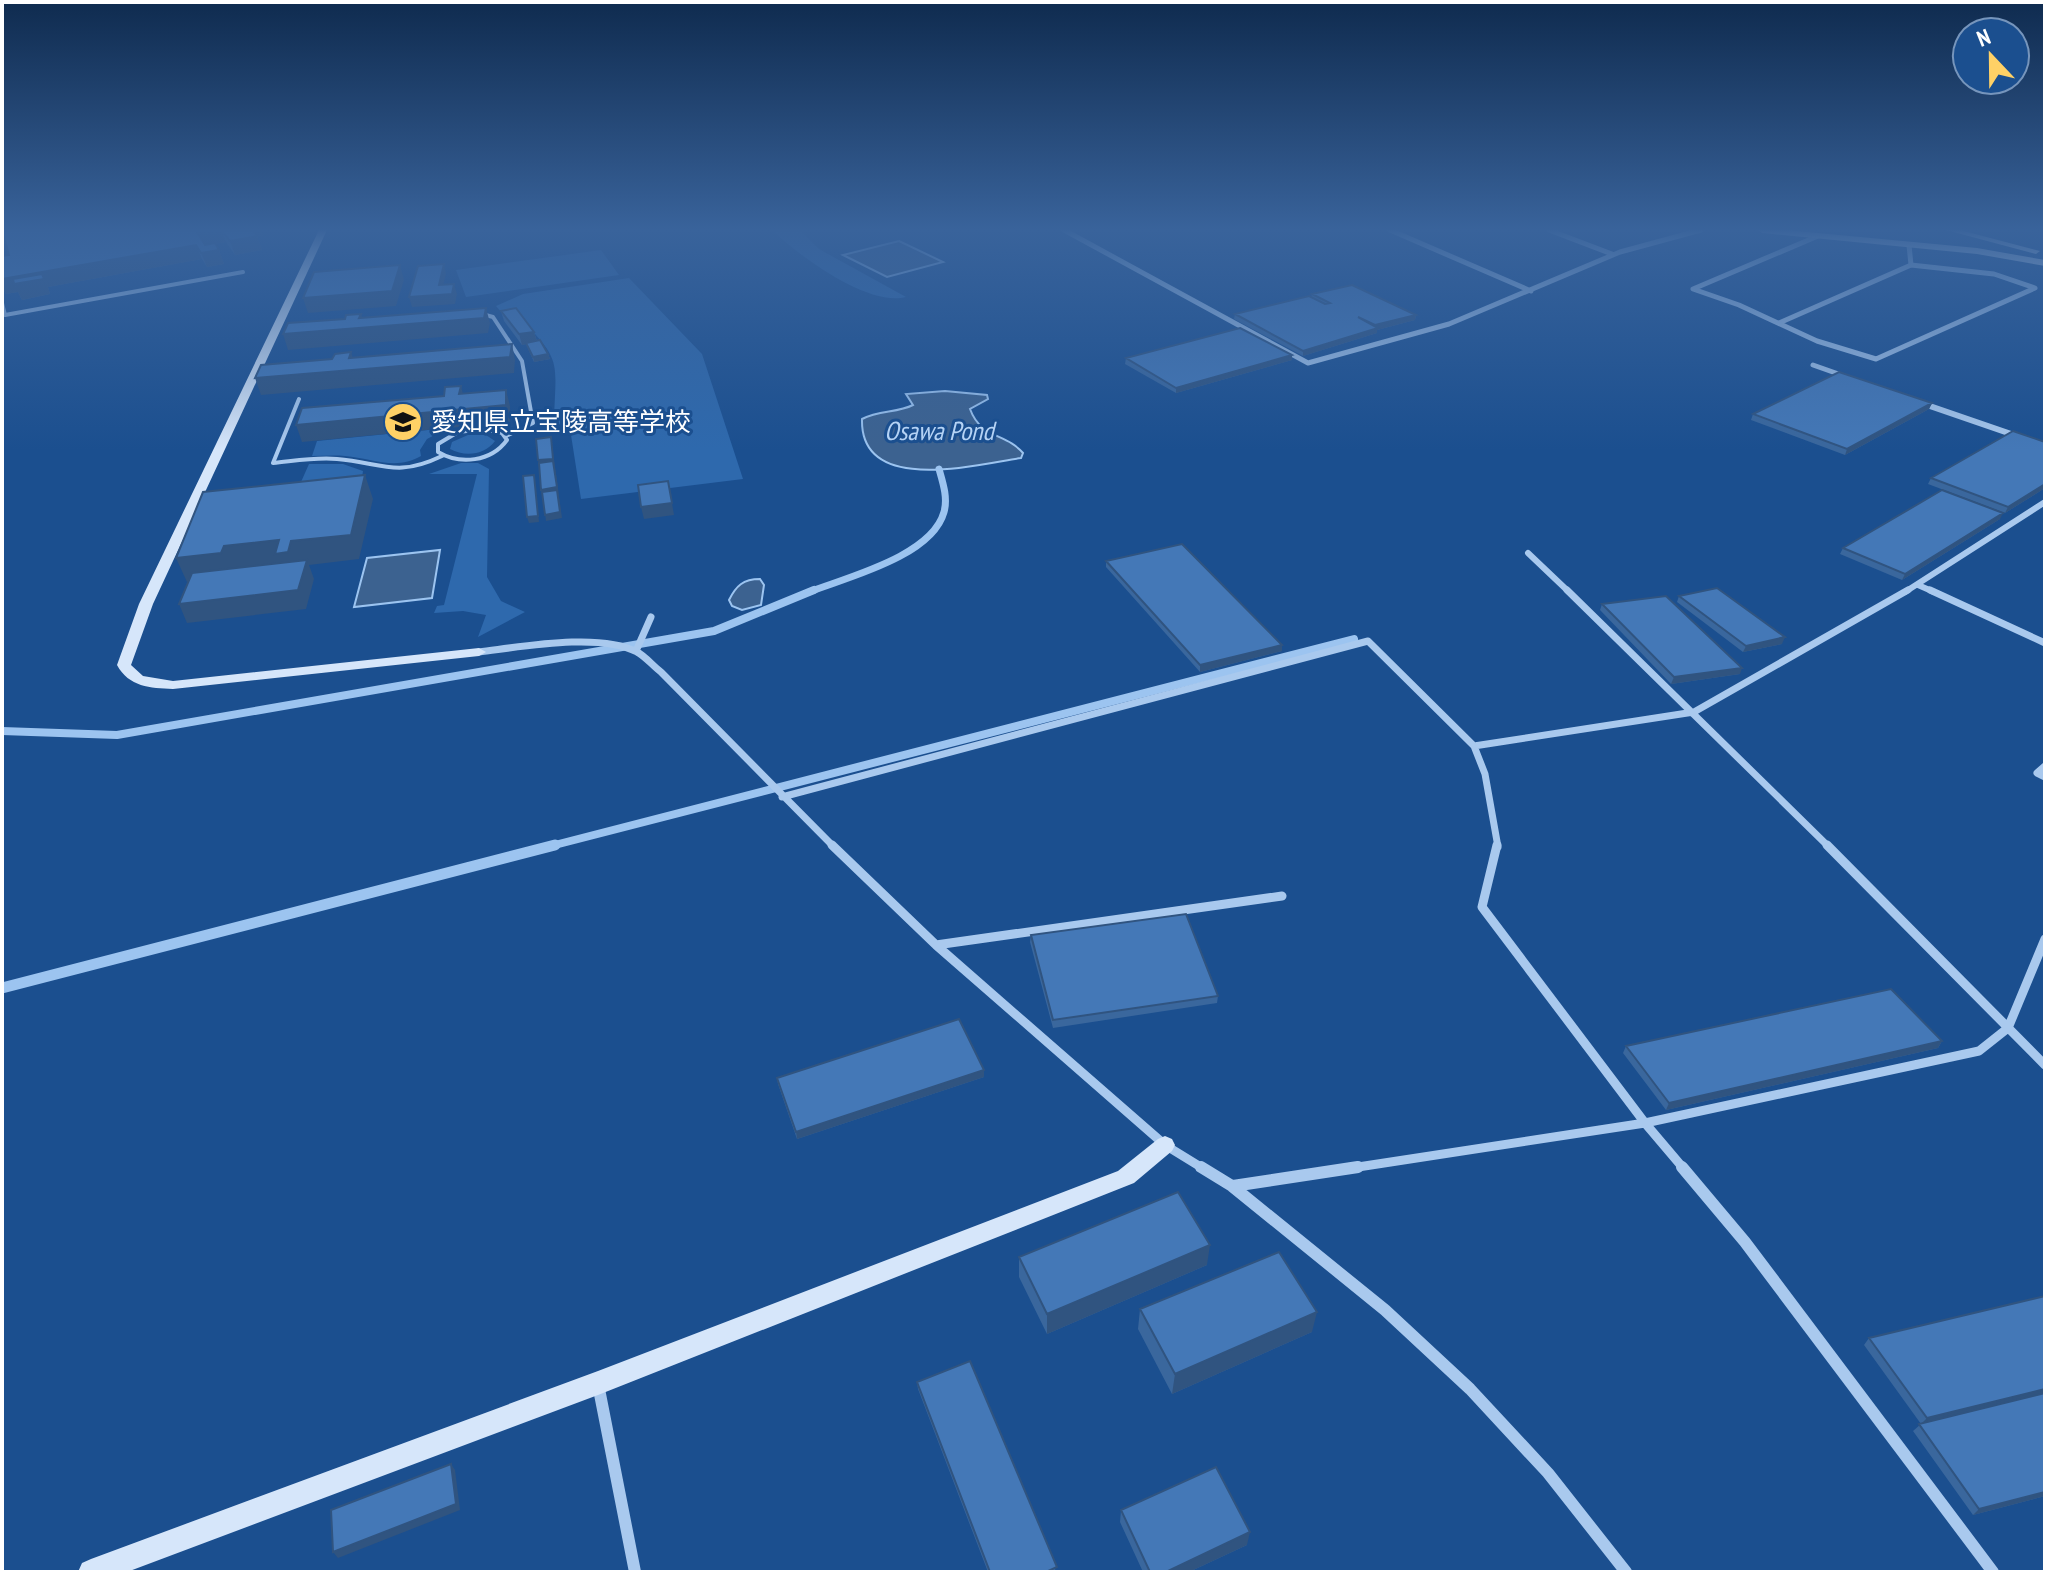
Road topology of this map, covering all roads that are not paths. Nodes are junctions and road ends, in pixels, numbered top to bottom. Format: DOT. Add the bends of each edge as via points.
graph roads {
  1 [pos="2,303"];
  2 [pos="69,303"];
  3 [pos="288,303"];
  4 [pos="1199,303"];
  5 [pos="1499,303"];
  6 [pos="1729,303"];
  7 [pos="1823,303"];
  8 [pos="2002,303"];
  9 [pos="480,313"];
  10 [pos="1779,323"];
  11 [pos="1813,365"];
  12 [pos="1857,380"];
  13 [pos="299,399"];
  14 [pos="1915,400"];
  15 [pos="506,436"];
  16 [pos="2031,441"];
  17 [pos="442,456"];
  18 [pos="2045,502"];
  19 [pos="1528,553"];
  20 [pos="1918,585"];
  21 [pos="651,617"];
  22 [pos="2045,643"];
  23 [pos="636,651"];
  24 [pos="479,652"];
  25 [pos="1694,712"];
  26 [pos="1474,746"];
  27 [pos="2045,766"];
  28 [pos="2045,777"];
  29 [pos="782,797"];
  30 [pos="1282,896"];
  31 [pos="2045,939"];
  32 [pos="936,945"];
  33 [pos="2008,1028"];
  34 [pos="2045,1065"];
  35 [pos="1645,1123"];
  36 [pos="1165,1145"];
  37 [pos="1232,1186"];
  38 [pos="598,1383"];
  39 [pos="91,1572"];
  40 [pos="635,1572"];
  41 [pos="1626,1572"];
  42 [pos="1993,1572"];
  1 -- 2 [label="lane" via="5,315"];
  3 -- 24 [label="street" via="146,604 124,665 128,674 173,685"];
  4 -- 5 [label="street" via="1308,363 1432,330"];
  6 -- 10 [label="street"];
  7 -- 10 [label="street"];
  8 -- 10 [label="street" via="1882,359 1817,341"];
  9 -- 15 [label="lane" via="493,317 522,361 533,423"];
  11 -- 12 [label="street"];
  13 -- 17 [label="lane" via="273,463 336,459 404,470"];
  14 -- 16 [label="street"];
  15 -- 17 [label="lane" via="505,445 491,454"];
  15 -- 17 [label="lane" via="484,429 458,432 438,444"];
  18 -- 20 [label="street"];
  19 -- 25 [label="street"];
  20 -- 22 [label="street"];
  20 -- 25 [label="street"];
  21 -- 23 [label="street"];
  23 -- 24 [label="street" via="561,642"];
  23 -- 29 [label="street"];
  25 -- 26 [label="street"];
  25 -- 33 [label="street"];
  26 -- 29 [label="street" via="1368,641"];
  26 -- 35 [label="street" via="1485,774 1498,849 1482,907"];
  27 -- 28 [label="street" via="2037,773"];
  29 -- 32 [label="street"];
  30 -- 32 [label="street"];
  31 -- 33 [label="street"];
  32 -- 36 [label="street"];
  33 -- 34 [label="street"];
  33 -- 35 [label="street" via="1979,1051"];
  35 -- 37 [label="street"];
  35 -- 42 [label="street" via="1745,1242"];
  36 -- 37 [label="street"];
  36 -- 38 [label="street" via="1126,1177"];
  37 -- 41 [label="street" via="1373,1300 1470,1389 1548,1473"];
  38 -- 39 [label="street"];
  38 -- 40 [label="street"];
}
